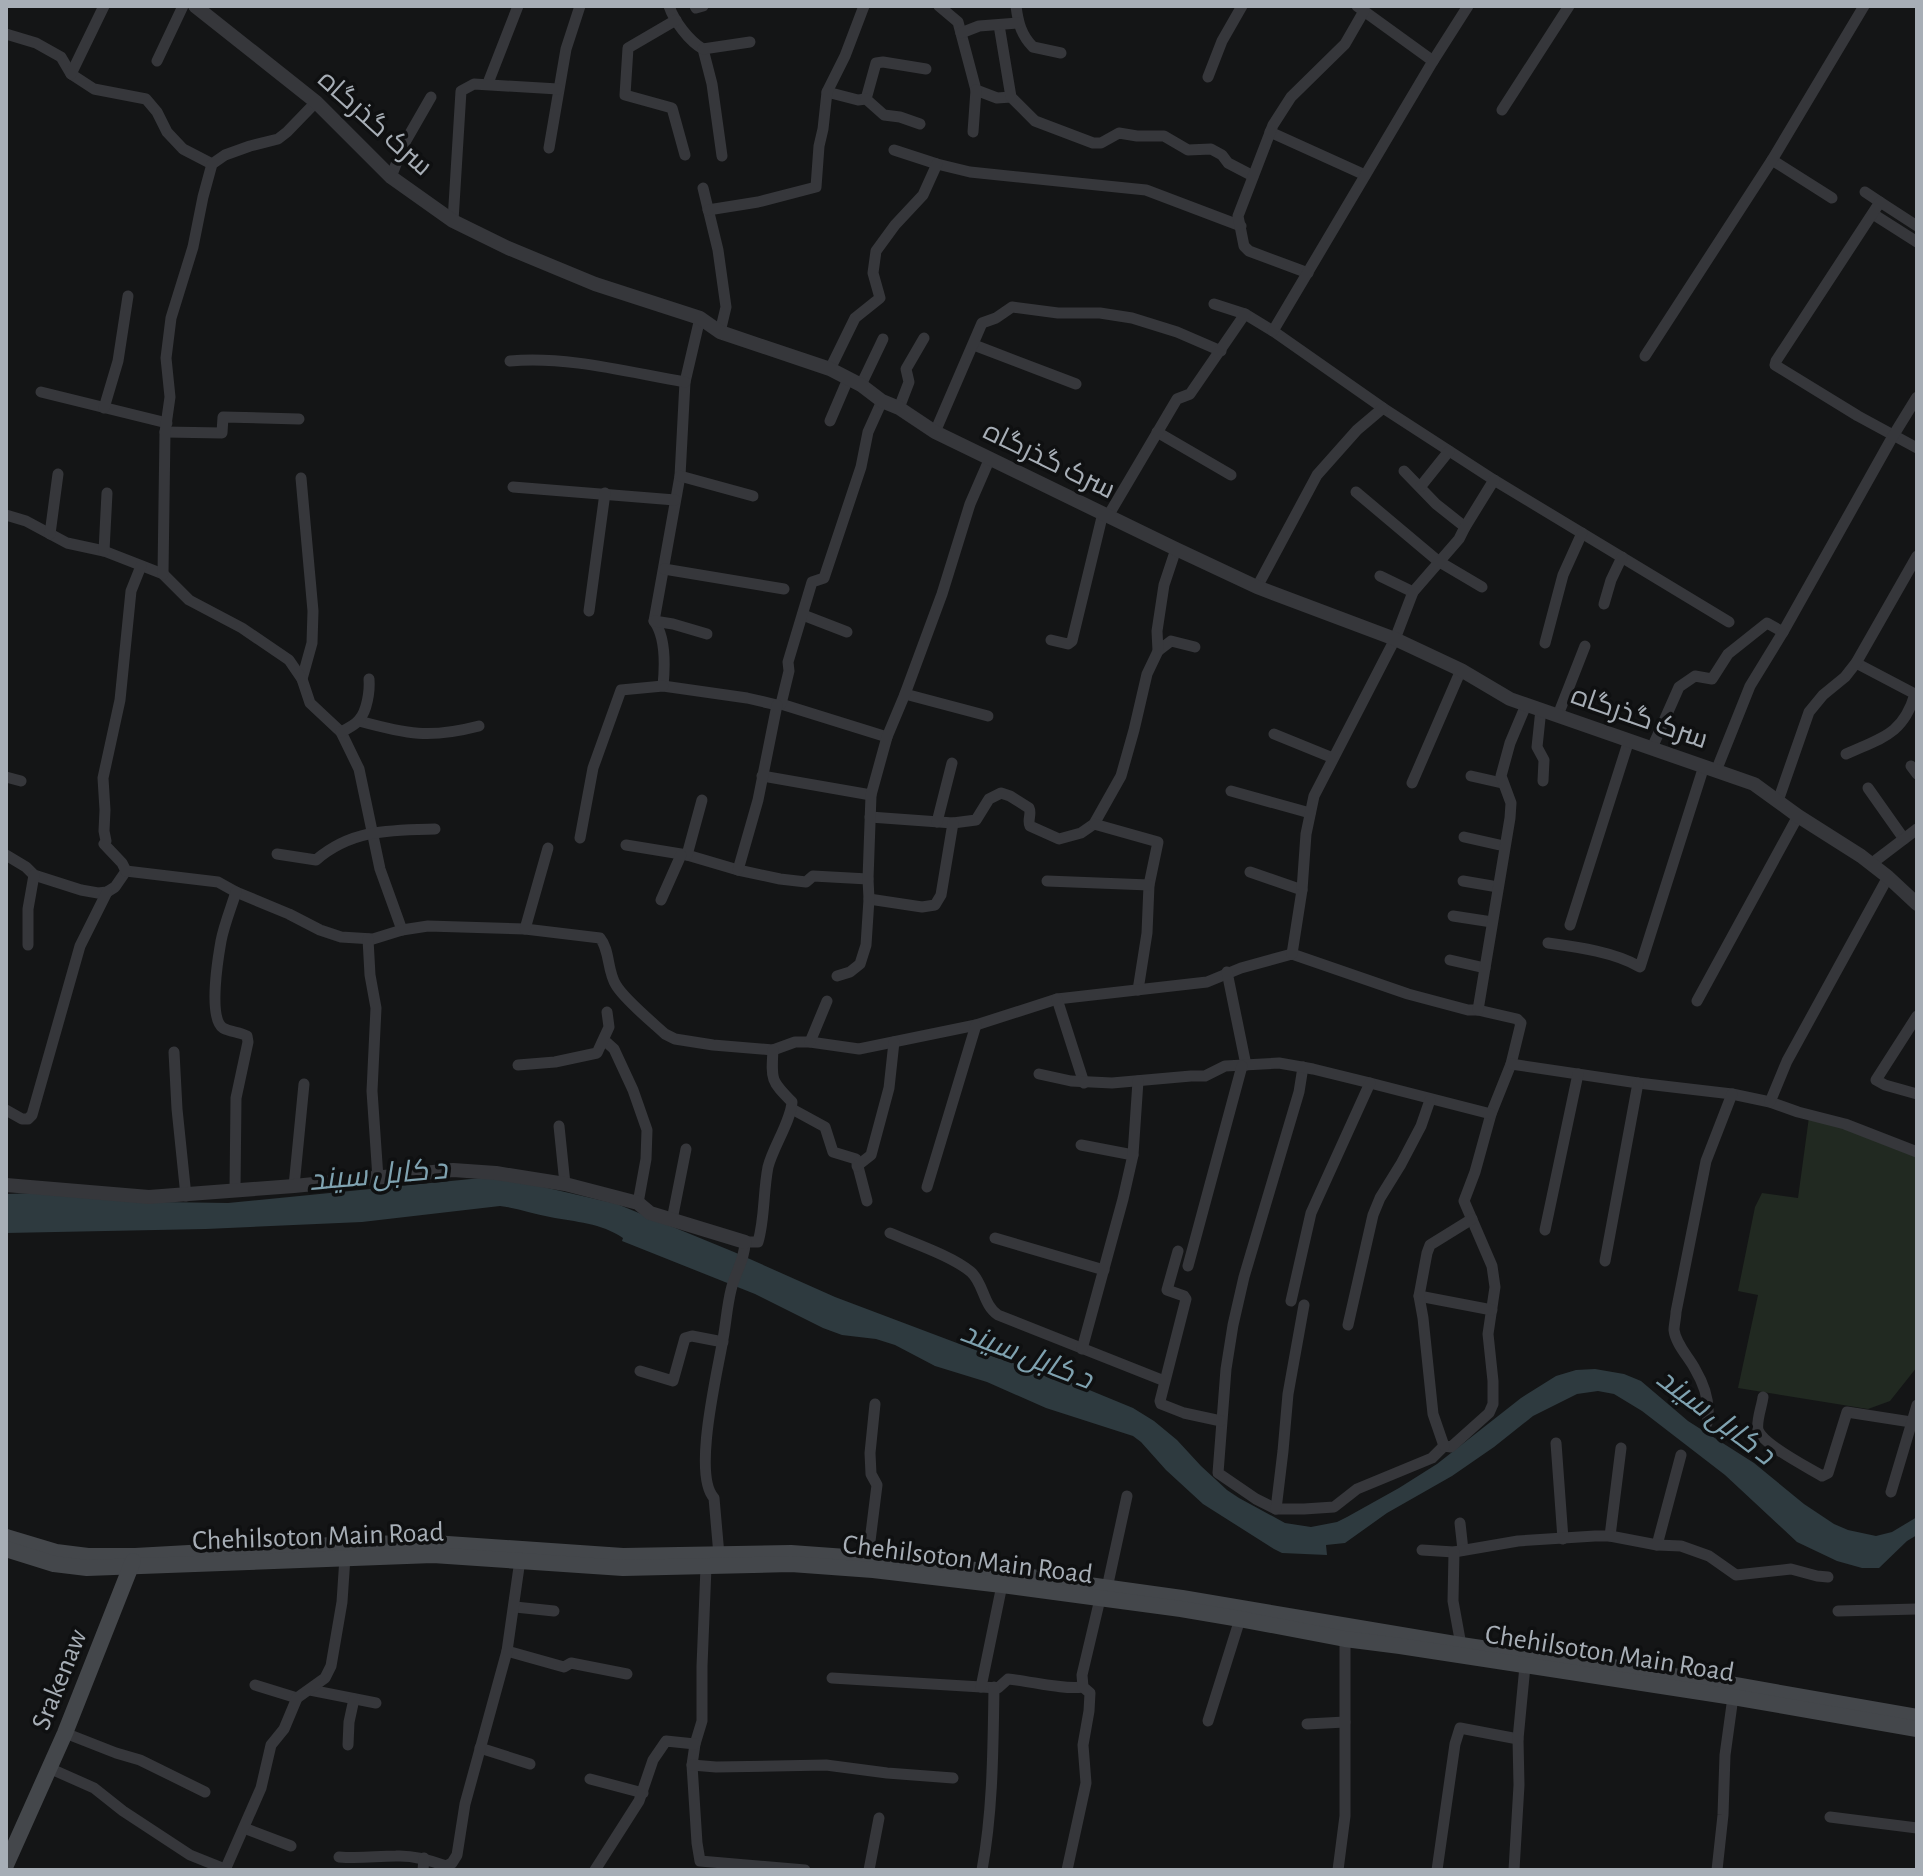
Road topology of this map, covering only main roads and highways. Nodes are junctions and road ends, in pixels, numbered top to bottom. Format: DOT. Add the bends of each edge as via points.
graph roads {
  1 [pos="7,1549"];
  2 [pos="712,1561"];
  3 [pos="133,1562"];
  4 [pos="1103,1594"];
  5 [pos="1917,1717"];
  6 [pos="1917,1729"];
  7 [pos="6,1865"];
  1 -- 3 [label="main road, Chehilsoton Main Road"];
  2 -- 3 [label="main road, Chehilsoton Main Road" via="623,1568 433,1555"];
  2 -- 3 [label="main road, Chehilsoton Main Road" via="433,1543 350,1544"];
  2 -- 4 [label="main road, Chehilsoton Main Road" via="873,1570"];
  2 -- 4 [label="main road, Chehilsoton Main Road" via="791,1553 874,1559 1003,1573"];
  3 -- 7 [label="main road, Srakenaw"];
  4 -- 5 [label="main road, Chehilsoton Main Road" via="1182,1598"];
  4 -- 6 [label="main road, Chehilsoton Main Road" via="1345,1639"];
}
